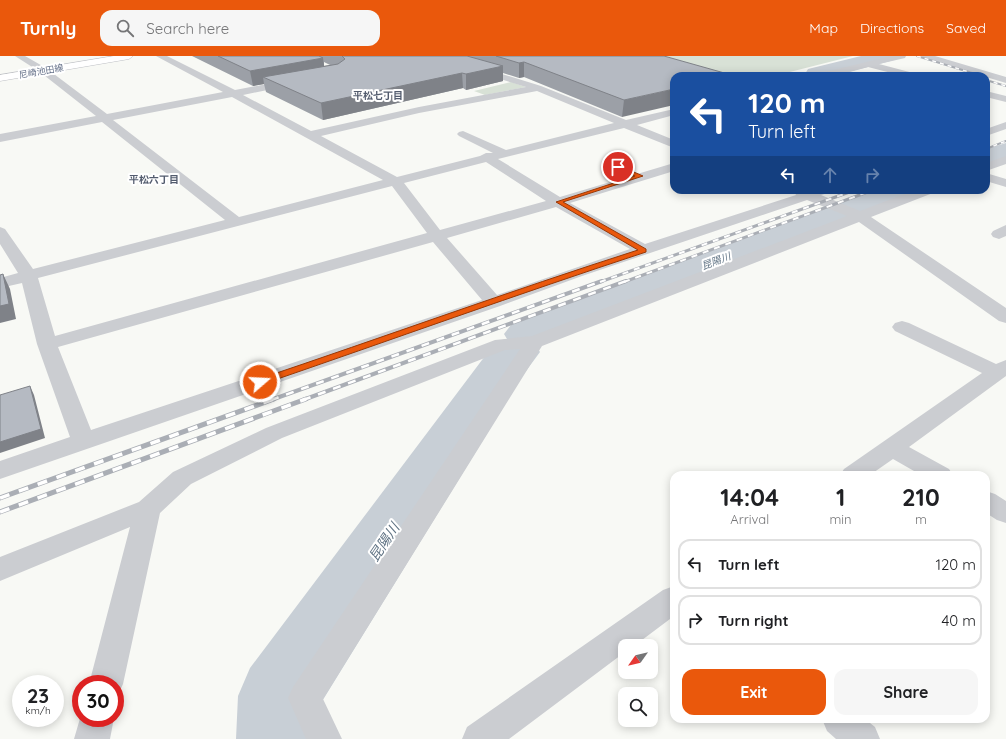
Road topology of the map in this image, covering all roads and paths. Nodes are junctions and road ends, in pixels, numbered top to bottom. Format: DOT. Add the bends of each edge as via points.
graph roads {
  1 [pos="19,56"];
  2 [pos="105,56"];
  3 [pos="129,56"];
  4 [pos="160,56"];
  5 [pos="435,56"];
  6 [pos="942,56"];
  7 [pos="902,57"];
  8 [pos="923,60"];
  9 [pos="868,64"];
  10 [pos="40,69"];
  11 [pos="1006,70"];
  12 [pos="836,72"];
  13 [pos="899,72"];
  14 [pos="953,72"];
  15 [pos="973,72"];
  16 [pos="0,73"];
  17 [pos="990,76"];
  18 [pos="0,78"];
  19 [pos="1006,80"];
  20 [pos="302,81"];
  21 [pos="990,84"];
  22 [pos="538,88"];
  23 [pos="1006,89"];
  24 [pos="234,94"];
  25 [pos="990,95"];
  26 [pos="491,97"];
  27 [pos="1006,99"];
  28 [pos="504,103"];
  29 [pos="418,110"];
  30 [pos="670,113"];
  31 [pos="436,118"];
  32 [pos="105,119"];
  33 [pos="623,124"];
  34 [pos="1006,125"];
  35 [pos="990,130"];
  36 [pos="463,134"];
  37 [pos="310,135"];
  38 [pos="0,138"];
  39 [pos="557,140"];
  40 [pos="670,142"];
  41 [pos="574,148"];
  42 [pos="503,153"];
  43 [pos="486,157"];
  44 [pos="1006,160"];
  45 [pos="990,166"];
  46 [pos="670,168"];
  47 [pos="624,169"];
  48 [pos="640,176"];
  49 [pos="990,178"];
  50 [pos="395,180"];
  51 [pos="1006,183"];
  52 [pos="803,194"];
  53 [pos="813,194"];
  54 [pos="918,194"];
  55 [pos="558,202"];
  56 [pos="860,216"];
  57 [pos="237,222"];
  58 [pos="0,232"];
  59 [pos="437,236"];
  60 [pos="644,250"];
  61 [pos="29,276"];
  62 [pos="0,283"];
  63 [pos="494,302"];
  64 [pos="1006,317"];
  65 [pos="902,327"];
  66 [pos="535,342"];
  67 [pos="47,344"];
  68 [pos="1002,369"];
  69 [pos="84,442"];
  70 [pos="893,448"];
  71 [pos="0,470"];
  72 [pos="860,471"];
  73 [pos="933,471"];
  74 [pos="990,504"];
  75 [pos="148,510"];
  76 [pos="1006,513"];
  77 [pos="0,569"];
  78 [pos="670,602"];
  79 [pos="108,675"];
  80 [pos="844,723"];
  81 [pos="95,727"];
  82 [pos="92,739"];
  83 [pos="324,739"];
  84 [pos="480,739"];
  85 [pos="862,739"];
  1 -- 10 [label="street"];
  2 -- 10 [label="main road, 尼崎池田線"];
  3 -- 10 [label="main road, 尼崎池田線"];
  4 -- 24 [label="street"];
  5 -- 22 [label="street"];
  6 -- 11 [label="street"];
  7 -- 9 [label="street"];
  8 -- 14 [label="street"];
  8 -- 15 [label="street"];
  9 -- 12 [label="street"];
  9 -- 13 [label="street"];
  10 -- 16 [label="main road, 尼崎池田線"];
  10 -- 18 [label="main road, 尼崎池田線"];
  10 -- 32 [label="street"];
  17 -- 19 [label="street"];
  20 -- 24 [label="street"];
  21 -- 23 [label="street"];
  22 -- 26 [label="street"];
  22 -- 33 [label="street"];
  24 -- 32 [label="street"];
  24 -- 37 [label="street"];
  25 -- 27 [label="street"];
  26 -- 28 [label="street"];
  26 -- 29 [label="street"];
  29 -- 31 [label="street"];
  29 -- 37 [label="street"];
  30 -- 33 [label="street"];
  32 -- 38 [label="street"];
  32 -- 57 [label="street"];
  33 -- 39 [label="street"];
  33 -- 40 [label="street"];
  34 -- 35 [label="street"];
  36 -- 42 [label="street"];
  37 -- 50 [label="street"];
  39 -- 41 [label="street"];
  39 -- 42 [label="street"];
  42 -- 43 [label="street"];
  43 -- 50 [label="street"];
  43 -- 55 [label="street"];
  44 -- 45 [label="street"];
  46 -- 48 [label="street"];
  47 -- 48 [label="street"];
  48 -- 55 [label="street"];
  49 -- 51 [label="street"];
  50 -- 57 [label="street"];
  50 -- 59 [label="street"];
  52 -- 60 [label="street"];
  53 -- 56 [label="street"];
  54 -- 56 [label="street"];
  55 -- 59 [label="street"];
  55 -- 60 [label="street"];
  56 -- 64 [label="street"];
  56 -- 66 [label="street"];
  57 -- 61 [label="street"];
  58 -- 61 [label="street"];
  59 -- 63 [label="street"];
  59 -- 67 [label="street"];
  60 -- 63 [label="street"];
  61 -- 62 [label="street"];
  61 -- 67 [label="street"];
  63 -- 69 [label="street"];
  65 -- 68 [label="street"];
  66 -- 75 [label="street" via="502,344 274,433 182,478"];
  66 -- 83 [label="street" via="305,698"];
  67 -- 69 [label="street"];
  68 -- 70 [label="street"];
  69 -- 71 [label="street"];
  70 -- 72 [label="street"];
  70 -- 73 [label="street"];
  74 -- 76 [label="street"];
  75 -- 77 [label="street"];
  75 -- 79 [label="street"];
  78 -- 84 [label="street"];
  80 -- 85 [label="street"];
  81 -- 82 [label="street"];
}
